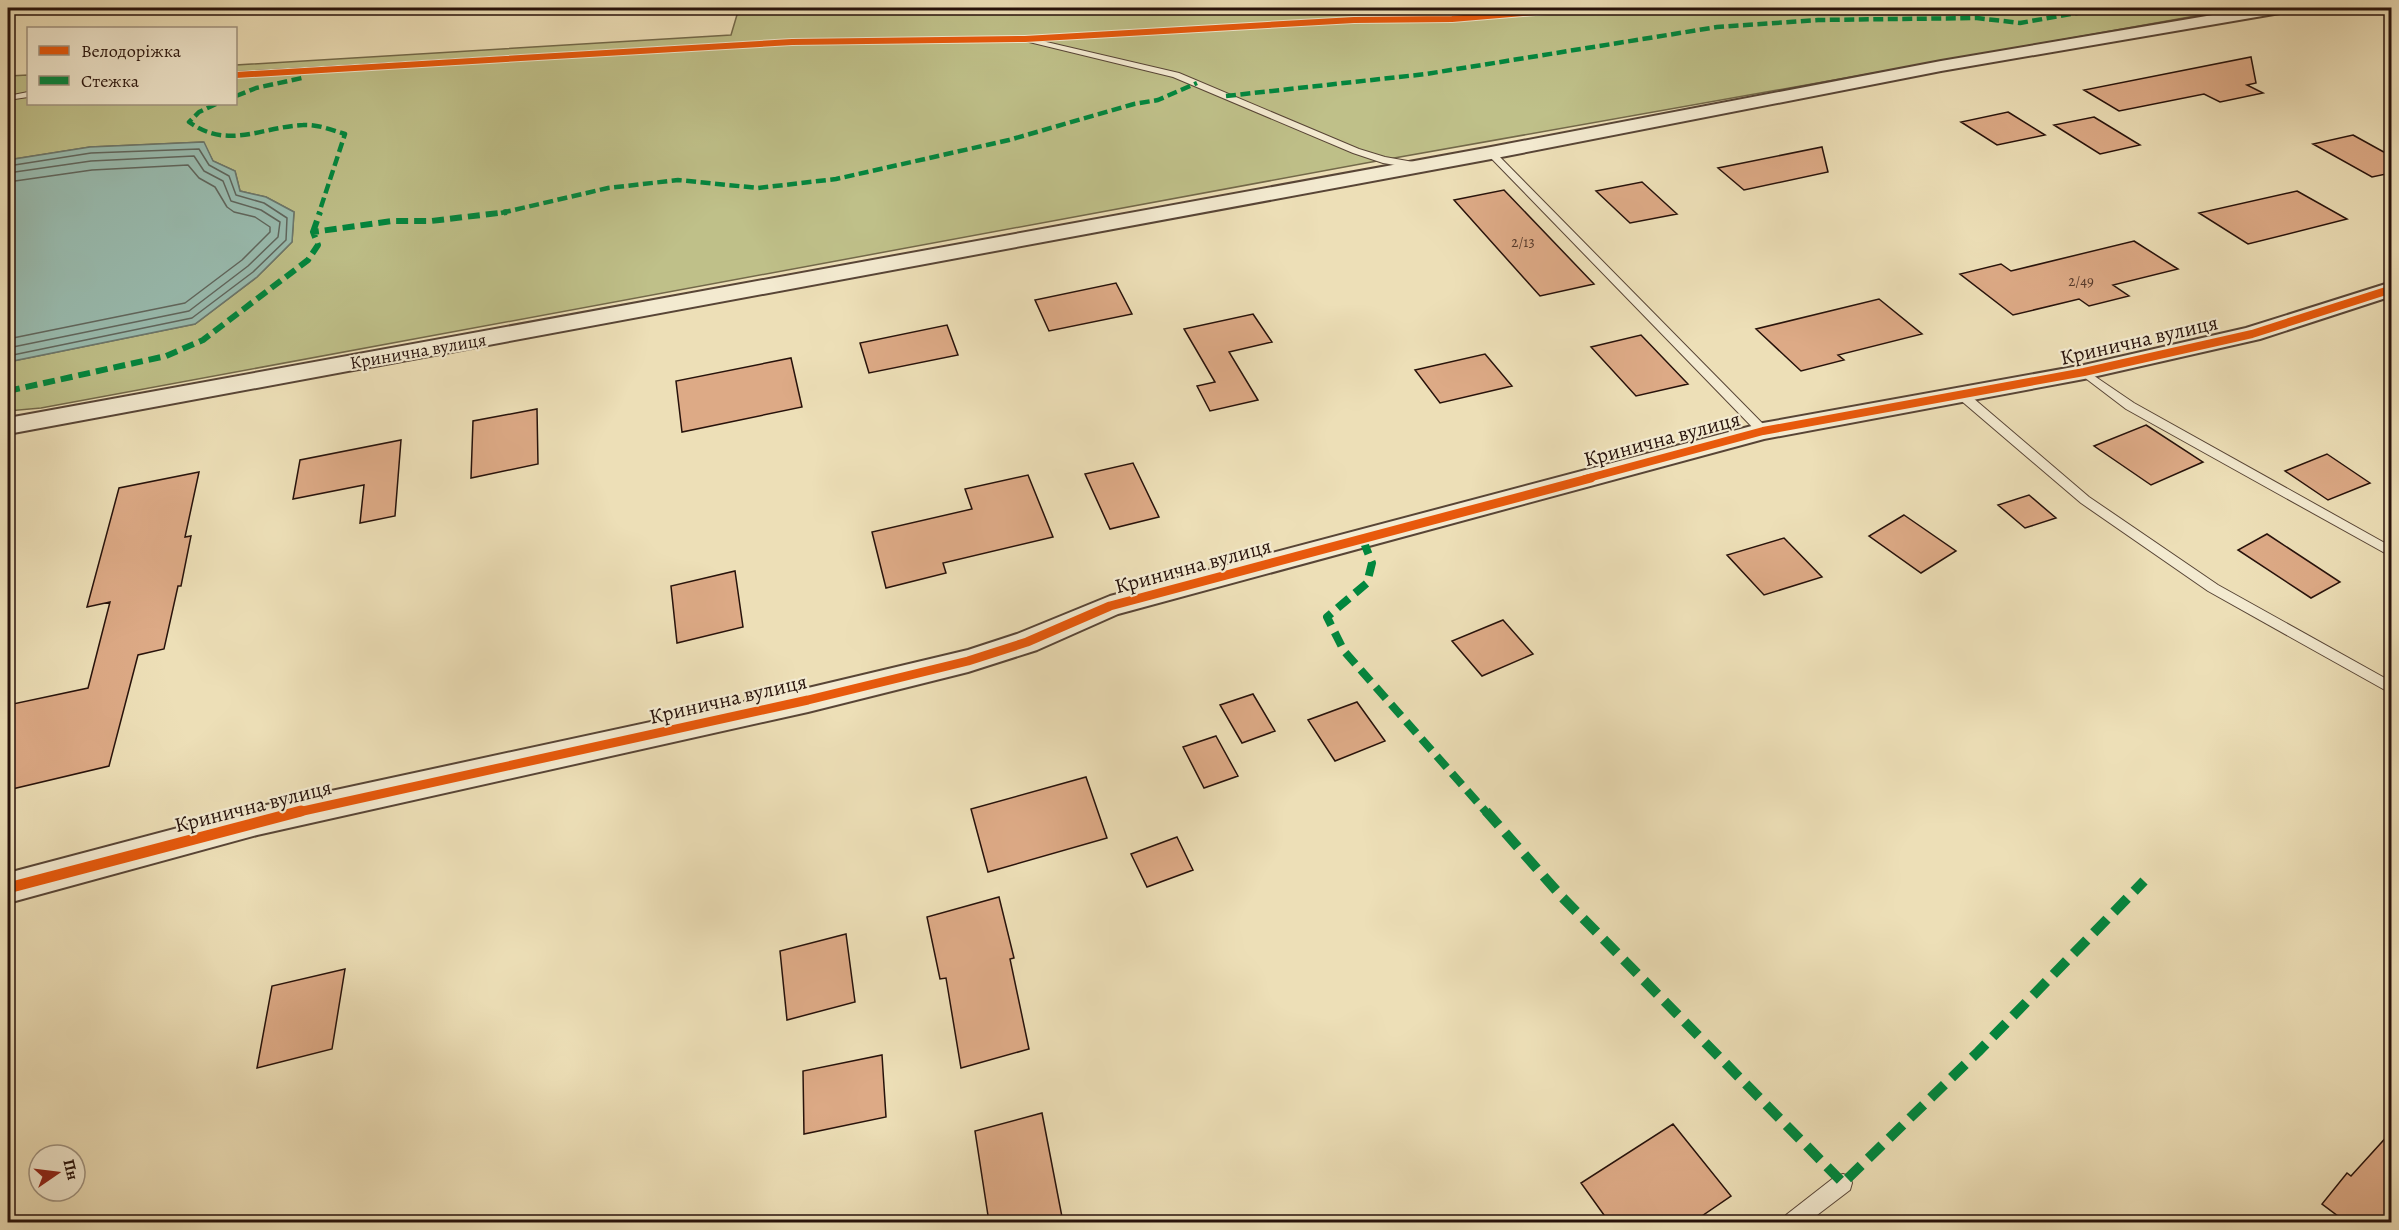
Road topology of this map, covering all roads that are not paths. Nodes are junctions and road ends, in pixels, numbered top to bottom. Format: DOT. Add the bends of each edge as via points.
graph roads {
  1 [pos="2280,8"];
  2 [pos="237,75"];
  3 [pos="27,95"];
  4 [pos="8,98"];
  5 [pos="1491,153"];
  6 [pos="1419,166"];
  7 [pos="2391,289"];
  8 [pos="2084,372"];
  9 [pos="1962,395"];
  10 [pos="8,426"];
  11 [pos="1763,430"];
  12 [pos="2391,553"];
  13 [pos="2391,689"];
  14 [pos="8,888"];
  15 [pos="1843,1183"];
  16 [pos="1793,1222"];
  1 -- 5 [label="street, Кринична вулиця" via="1941,66"];
  2 -- 6 [label="lane" via="792,42 1025,39 1176,75 1356,151"];
  3 -- 4 [label="lane"];
  5 -- 6 [label="street, Кринична вулиця"];
  5 -- 11 [label="lane"];
  6 -- 10 [label="street, Кринична вулиця"];
  7 -- 8 [label="street, Кринична вулиця" via="2252,333"];
  8 -- 9 [label="street, Кринична вулиця"];
  8 -- 12 [label="lane" via="2130,406"];
  9 -- 11 [label="street, Кринична вулиця"];
  9 -- 13 [label="lane" via="2085,500 2213,588"];
  11 -- 14 [label="street, Кринична вулиця" via="1110,606 1027,642 968,661 257,822"];
  15 -- 16 [label="lane"];
}
